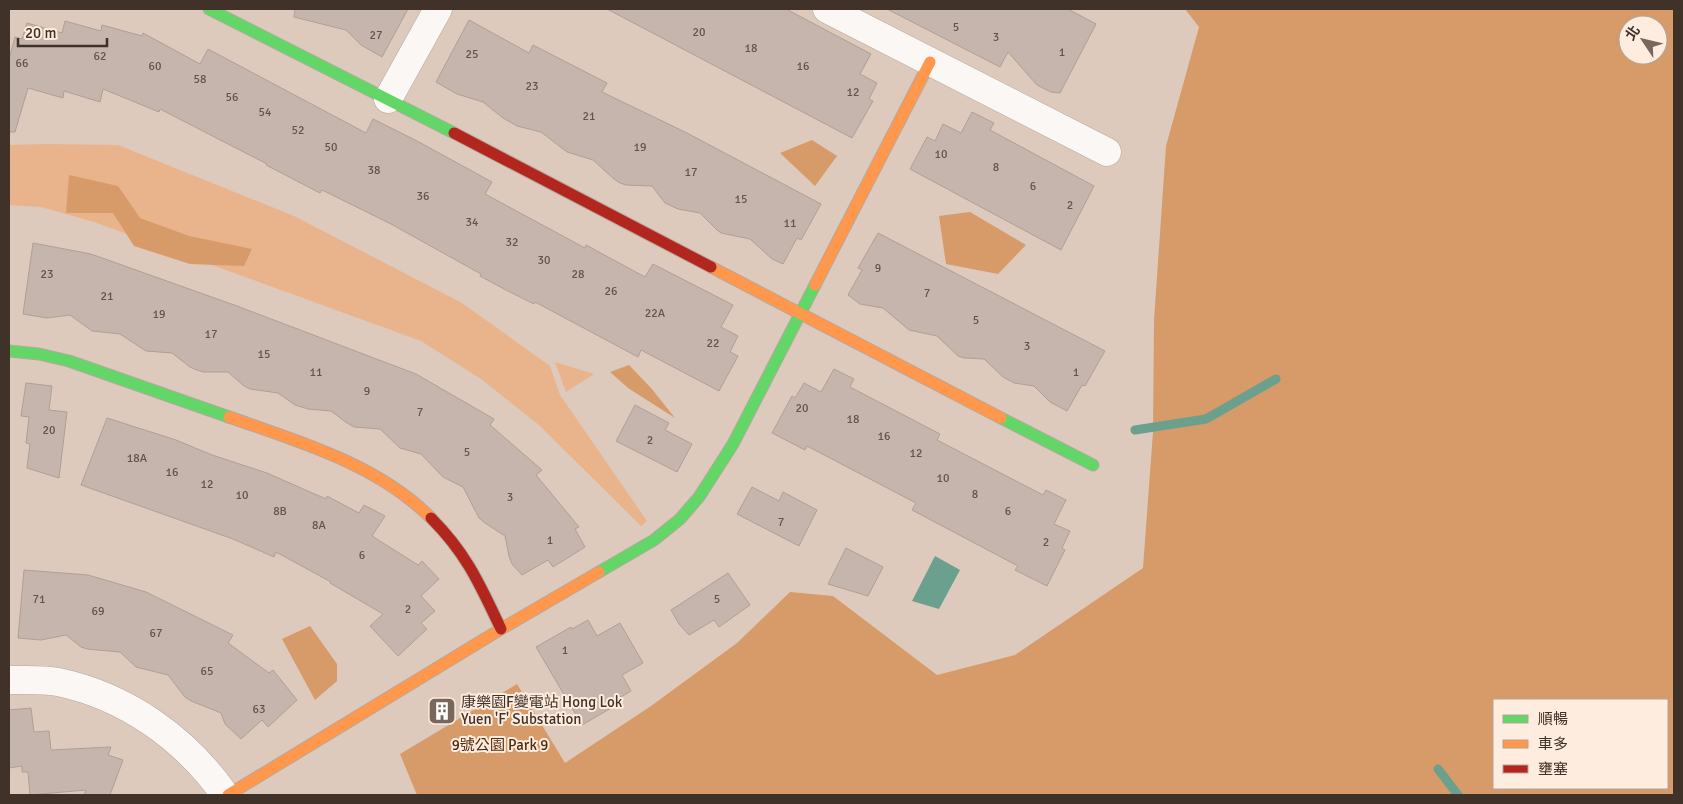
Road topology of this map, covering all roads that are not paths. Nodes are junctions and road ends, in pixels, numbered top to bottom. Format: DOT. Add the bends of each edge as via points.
graph roads {
  1 [pos="209,9"];
  2 [pos="438,9"];
  3 [pos="827,9"];
  4 [pos="930,62"];
  5 [pos="388,99"];
  6 [pos="1107,152"];
  7 [pos="801,315"];
  8 [pos="9,351"];
  9 [pos="1093,465"];
  10 [pos="501,629"];
  11 [pos="9,680"];
  12 [pos="226,795"];
  1 -- 5 [label="street"];
  2 -- 5 [label="street"];
  3 -- 4 [label="street"];
  4 -- 6 [label="street"];
  4 -- 7 [label="street"];
  5 -- 7 [label="street"];
  7 -- 9 [label="street"];
  7 -- 10 [label="street" via="711,484 687,514 654,540"];
  8 -- 10 [label="street" via="46,355 97,370 326,452 372,473 425,510 450,536 472,568"];
  10 -- 12 [label="street"];
  11 -- 12 [label="street" via="56,682 102,695 123,706 178,743"];
}
